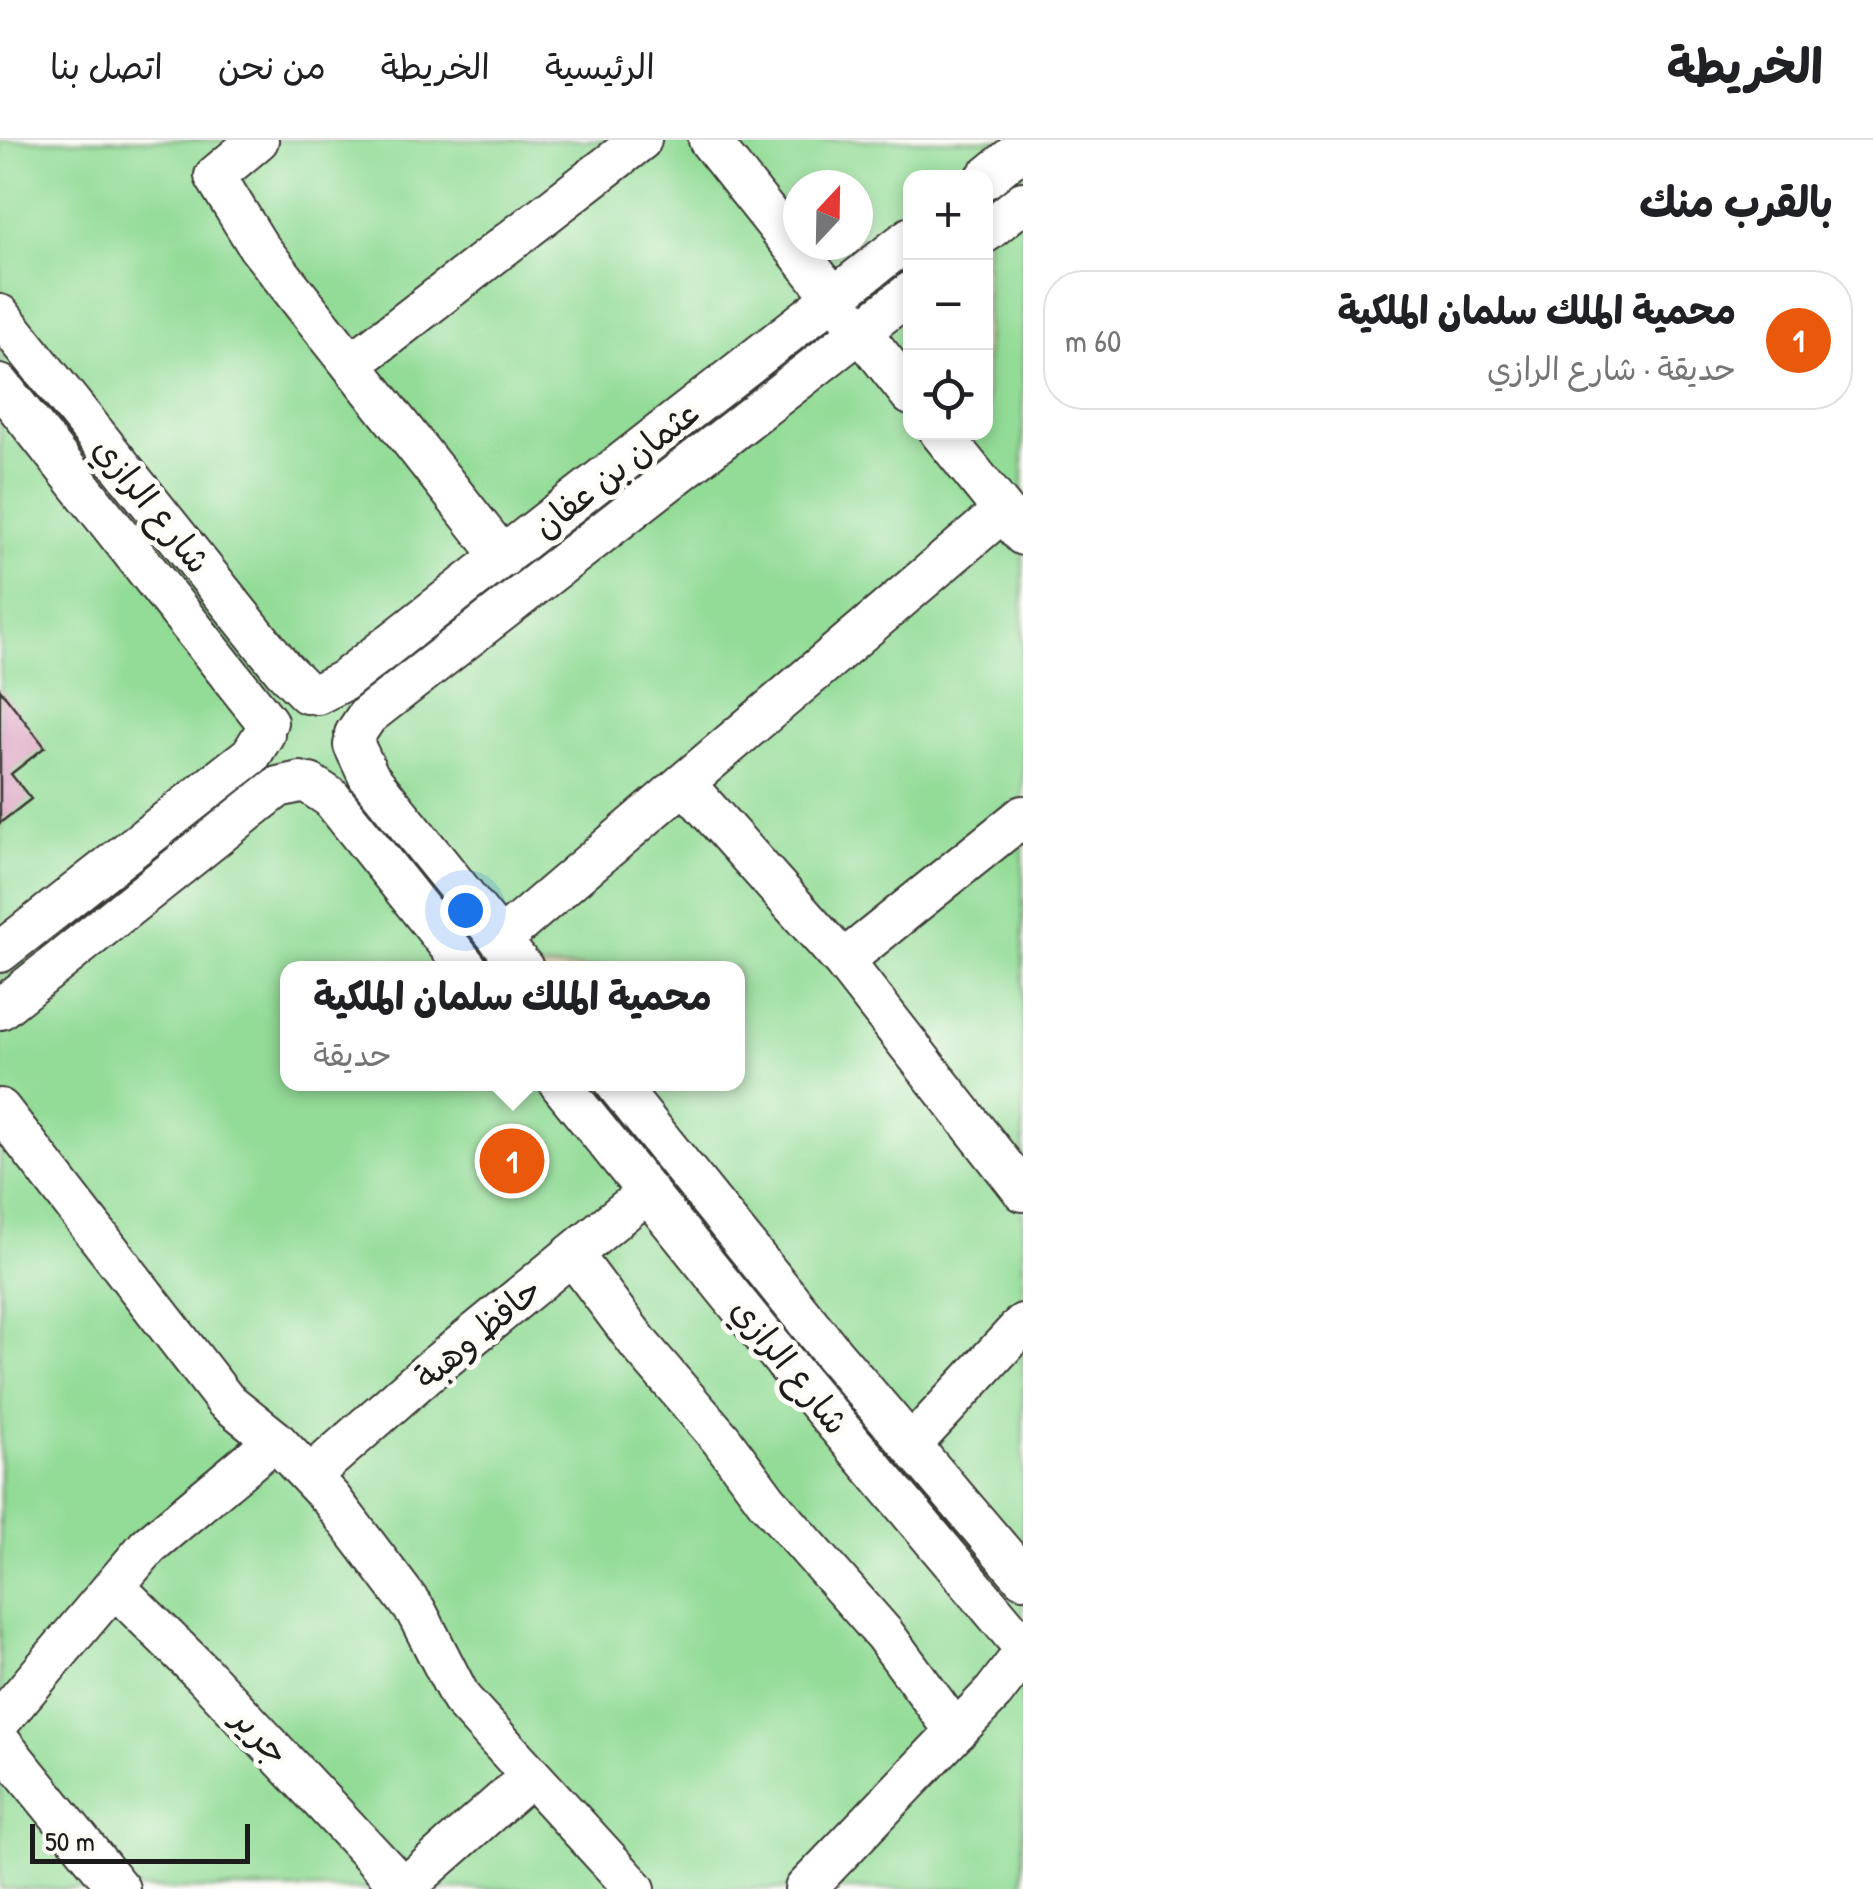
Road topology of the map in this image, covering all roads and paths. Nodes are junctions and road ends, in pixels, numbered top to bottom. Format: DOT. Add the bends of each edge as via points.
graph roads {
  1 [pos="258,140"];
  2 [pos="642,140"];
  3 [pos="709,140"];
  4 [pos="1023,148"];
  5 [pos="993,172"];
  6 [pos="1023,202"];
  7 [pos="993,226"];
  8 [pos="903,244"];
  9 [pos="835,298"];
  10 [pos="903,298"];
  11 [pos="0,314"];
  12 [pos="860,332"];
  13 [pos="353,363"];
  14 [pos="0,385"];
  15 [pos="903,387"];
  16 [pos="946,440"];
  17 [pos="1013,523"];
  18 [pos="503,557"];
  19 [pos="312,694"];
  20 [pos="266,728"];
  21 [pos="354,739"];
  22 [pos="305,783"];
  23 [pos="684,783"];
  24 [pos="1023,816"];
  25 [pos="0,952"];
  26 [pos="512,954"];
  27 [pos="842,960"];
  28 [pos="462,961"];
  29 [pos="0,1009"];
  30 [pos="566,1091"];
  31 [pos="622,1091"];
  32 [pos="0,1109"];
  33 [pos="1023,1191"];
  34 [pos="648,1192"];
  35 [pos="572,1254"];
  36 [pos="1023,1324"];
  37 [pos="276,1440"];
  38 [pos="911,1445"];
  39 [pos="310,1476"];
  40 [pos="1023,1577"];
  41 [pos="114,1586"];
  42 [pos="1023,1646"];
  43 [pos="1023,1654"];
  44 [pos="0,1721"];
  45 [pos="956,1732"];
  46 [pos="0,1742"];
  47 [pos="531,1776"];
  48 [pos="120,1889"];
  49 [pos="404,1889"];
  50 [pos="635,1889"];
  51 [pos="805,1889"];
  1 -- 13 [label="street" via="215,176 258,246"];
  2 -- 13 [label="street"];
  3 -- 9 [label="street"];
  4 -- 5 [label="street"];
  6 -- 7 [label="street"];
  8 -- 9 [label="street, عثمان بن عفان"];
  9 -- 12 [label="street"];
  9 -- 18 [label="street, عثمان بن عفان"];
  10 -- 12 [label="street, عثمان بن عفان"];
  11 -- 19 [label="street, شارع الرازي" via="283,669"];
  12 -- 15 [label="street"];
  12 -- 21 [label="street, عثمان بن عفان" via="367,716"];
  13 -- 18 [label="street"];
  14 -- 20 [label="street, شارع الرازي" via="250,697"];
  16 -- 17 [label="street"];
  17 -- 23 [label="street"];
  18 -- 19 [label="street, عثمان بن عفان" via="342,681"];
  19 -- 20 [label="street" via="290,696"];
  19 -- 21 [label="street" via="339,703 350,716"];
  20 -- 22 [label="street" via="268,756 278,771"];
  20 -- 25 [label="street" via="250,755"];
  21 -- 22 [label="street" via="343,769 328,780"];
  21 -- 26 [label="street" via="369,777"];
  22 -- 28 [label="street" via="331,798"];
  22 -- 29 [label="street" via="278,788"];
  23 -- 26 [label="street"];
  23 -- 27 [label="street"];
  24 -- 27 [label="street"];
  27 -- 33 [label="street"];
  30 -- 34 [label="street, شارع الرازي"];
  31 -- 38 [label="street, شارع الرازي"];
  32 -- 37 [label="street" via="225,1400"];
  34 -- 35 [label="street, حافظ وهبة"];
  34 -- 42 [label="street, شارع الرازي"];
  35 -- 39 [label="street, حافظ وهبة"];
  35 -- 45 [label="street" via="766,1500 884,1634"];
  36 -- 38 [label="street"];
  37 -- 39 [label="street"];
  37 -- 41 [label="street" via="148,1546"];
  38 -- 40 [label="street, شارع الرازي"];
  39 -- 47 [label="street" via="416,1611 461,1699"];
  41 -- 44 [label="street"];
  41 -- 49 [label="street, جرير"];
  43 -- 45 [label="street"];
  45 -- 51 [label="street"];
  46 -- 48 [label="street"];
  47 -- 49 [label="street"];
  47 -- 50 [label="street"];
}
